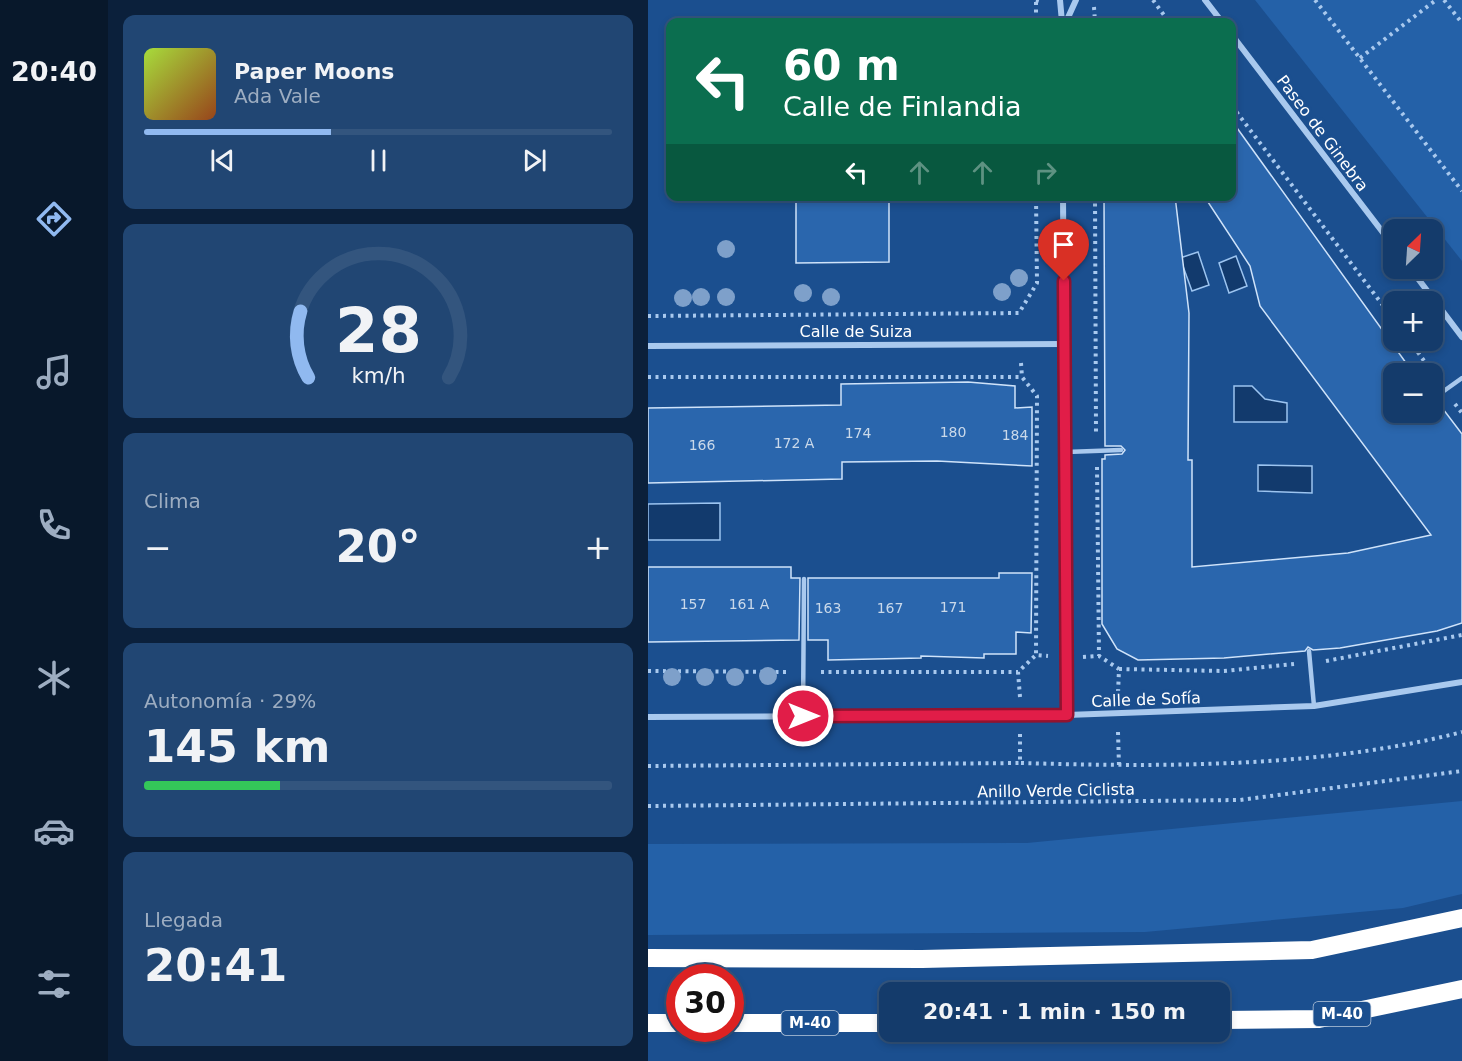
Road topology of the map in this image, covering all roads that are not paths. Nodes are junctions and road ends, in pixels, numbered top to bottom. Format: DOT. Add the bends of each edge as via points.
graph roads {
  1 [pos="1060,0"];
  2 [pos="1076,0"];
  3 [pos="1205,0"];
  4 [pos="1063,18"];
  5 [pos="1066,18"];
  6 [pos="1219,18"];
  7 [pos="1236,40"];
  8 [pos="1064,201"];
  9 [pos="1383,233"];
  10 [pos="1418,279"];
  11 [pos="1462,337"];
  12 [pos="1064,344"];
  13 [pos="648,346"];
  14 [pos="1462,378"];
  15 [pos="1443,392"];
  16 [pos="1121,450"];
  17 [pos="1066,452"];
  18 [pos="804,579"];
  19 [pos="1308,651"];
  20 [pos="1462,682"];
  21 [pos="1314,706"];
  22 [pos="1067,715"];
  23 [pos="803,716"];
  24 [pos="648,717"];
  25 [pos="1462,918"];
  26 [pos="648,958"];
  27 [pos="1462,989"];
  28 [pos="1230,1020"];
  29 [pos="648,1023"];
  30 [pos="666,1023"];
  31 [pos="744,1023"];
  32 [pos="879,1023"];
  1 -- 4 [label="street"];
  2 -- 5 [label="street"];
  3 -- 6 [label="street"];
  7 -- 9 [label="street, Paseo de Ginebra"];
  8 -- 12 [label="street"];
  10 -- 11 [label="street"];
  12 -- 13 [label="street, Calle de Suiza"];
  12 -- 17 [label="street"];
  14 -- 15 [label="lane"];
  16 -- 17 [label="lane"];
  17 -- 22 [label="street"];
  18 -- 23 [label="lane"];
  19 -- 21 [label="lane"];
  20 -- 21 [label="street, Calle de Sofía"];
  21 -- 22 [label="street, Calle de Sofía"];
  22 -- 23 [label="street, Calle de Sofía"];
  23 -- 24 [label="street, Calle de Sofía"];
  25 -- 26 [label="highway" via="1312,950 922,959"];
  27 -- 28 [label="highway, M-40" via="1319,1019"];
  29 -- 30 [label="highway"];
  31 -- 32 [label="highway, M-40"];
}
